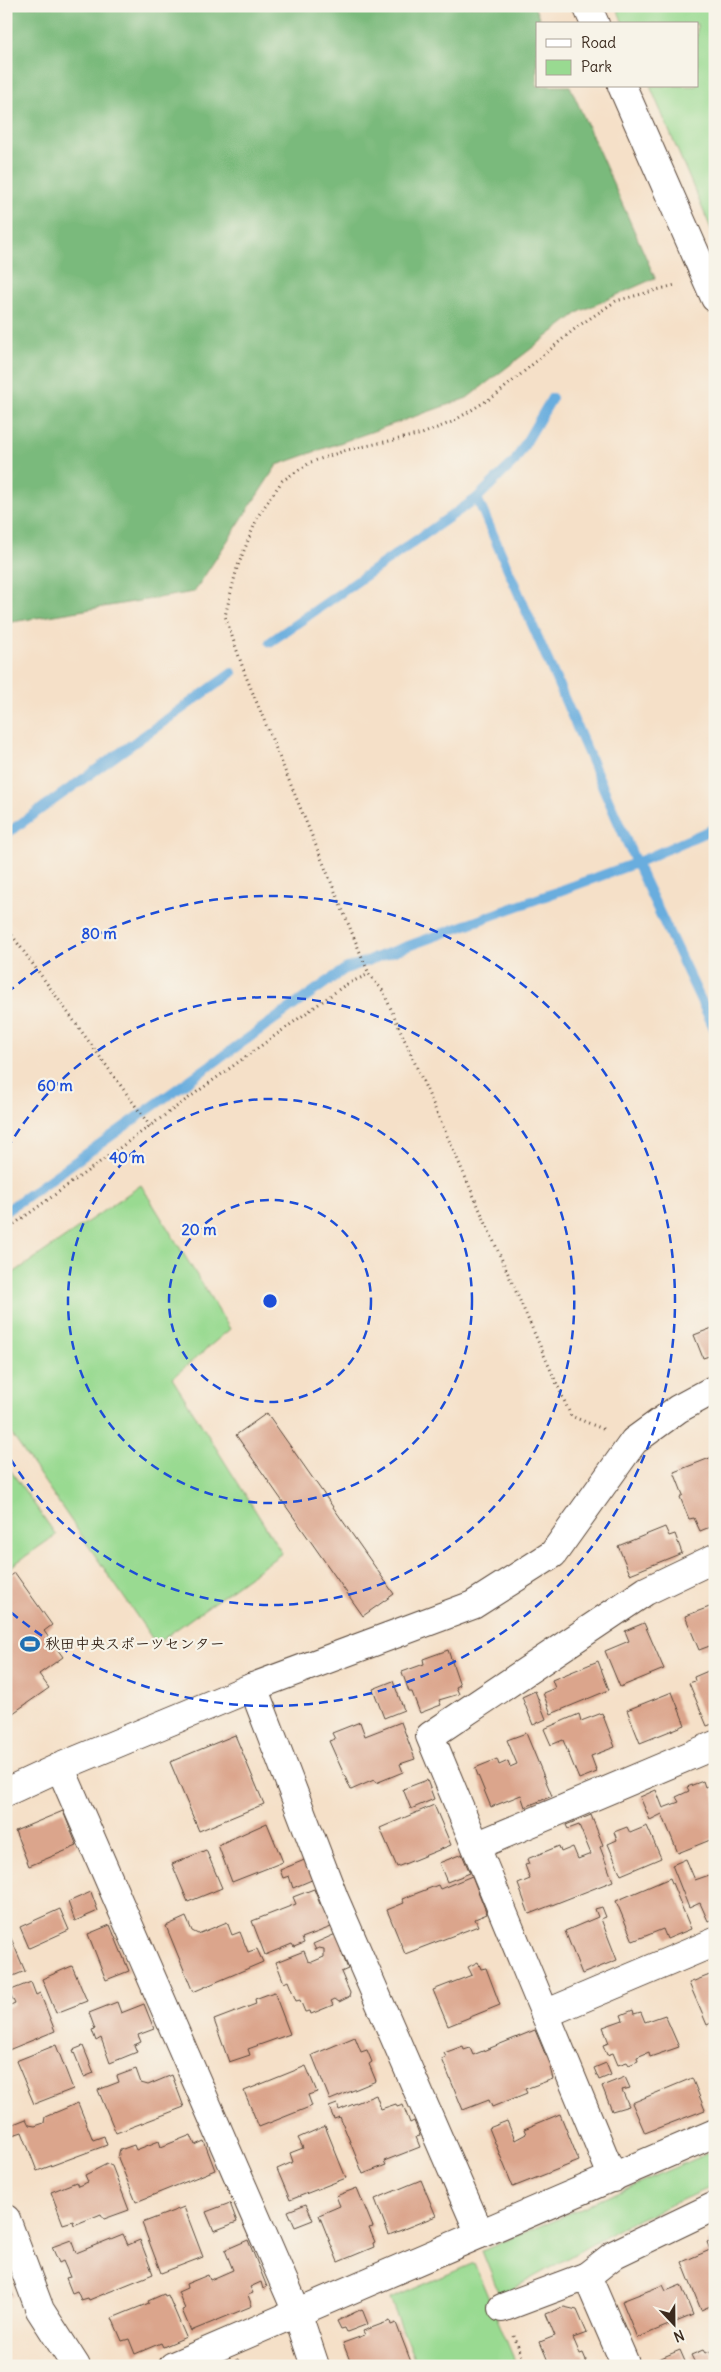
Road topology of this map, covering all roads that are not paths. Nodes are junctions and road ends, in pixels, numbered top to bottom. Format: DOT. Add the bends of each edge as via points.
graph roads {
  1 [pos="587,6"];
  2 [pos="594,22"];
  3 [pos="623,88"];
  4 [pos="711,288"];
  5 [pos="715,1389"];
  6 [pos="715,1558"];
  7 [pos="253,1688"];
  8 [pos="715,1745"];
  9 [pos="60,1766"];
  10 [pos="6,1792"];
  11 [pos="476,1846"];
  12 [pos="715,1942"];
  13 [pos="545,2014"];
  14 [pos="715,2133"];
  15 [pos="613,2178"];
  16 [pos="715,2206"];
  17 [pos="6,2219"];
  18 [pos="480,2234"];
  19 [pos="587,2276"];
  20 [pos="502,2308"];
  21 [pos="297,2312"];
  22 [pos="76,2366"];
  23 [pos="173,2366"];
  24 [pos="315,2366"];
  25 [pos="626,2366"];
  1 -- 2 [label="street"];
  3 -- 4 [label="street"];
  5 -- 7 [label="street" via="678,1409 634,1441 552,1554 473,1605"];
  6 -- 11 [label="street" via="646,1591 430,1736"];
  7 -- 9 [label="street"];
  7 -- 18 [label="street" via="334,1898"];
  8 -- 11 [label="street"];
  9 -- 10 [label="street"];
  9 -- 21 [label="street"];
  11 -- 13 [label="street"];
  12 -- 13 [label="street"];
  13 -- 15 [label="street"];
  14 -- 15 [label="street"];
  15 -- 18 [label="street"];
  16 -- 19 [label="street" via="615,2254"];
  17 -- 22 [label="street" via="40,2310"];
  18 -- 21 [label="street"];
  19 -- 20 [label="street"];
  19 -- 25 [label="street"];
  21 -- 23 [label="street"];
  21 -- 24 [label="street"];
}
